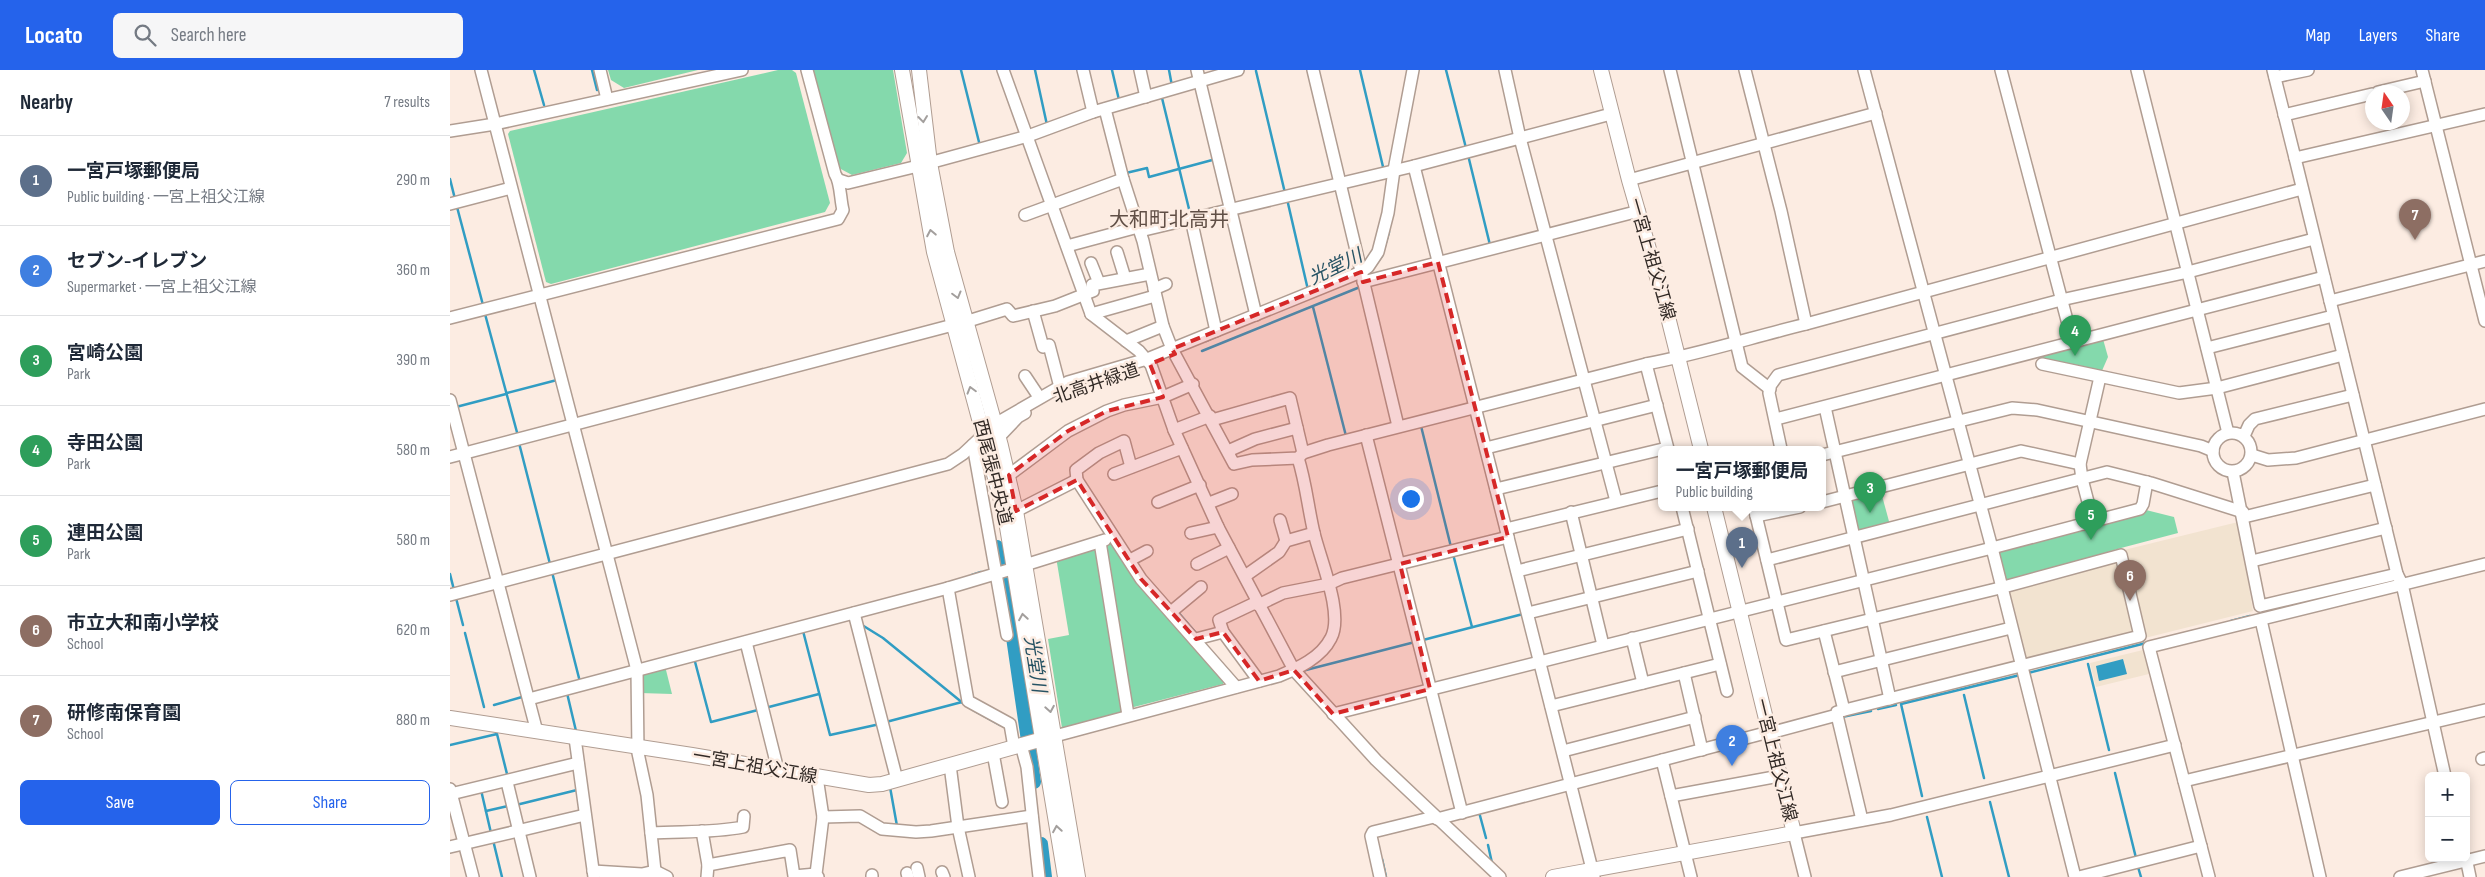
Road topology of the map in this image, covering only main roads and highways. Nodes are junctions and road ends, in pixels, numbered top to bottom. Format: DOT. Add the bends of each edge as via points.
graph roads {
  1 [pos="902,70"];
  2 [pos="919,70"];
  3 [pos="1601,70"];
  4 [pos="924,165"];
  5 [pos="959,324"];
  6 [pos="1699,446"];
  7 [pos="1715,511"];
  8 [pos="1008,570"];
  9 [pos="450,718"];
  10 [pos="1032,742"];
  11 [pos="1593,873"];
  12 [pos="1065,877"];
  13 [pos="1078,877"];
  14 [pos="1553,877"];
  1 -- 4 [label="main road, 西尾張中央道"];
  2 -- 4 [label="main road, 西尾張中央道, one-way"];
  3 -- 6 [label="main road, 一宮上祖父江線" via="1679,358"];
  4 -- 5 [label="main road, 西尾張中央道" via="934,252"];
  8 -- 5 [label="main road, 西尾張中央道, one-way" via="999,488"];
  5 -- 8 [label="main road, 西尾張中央道" via="997,430 1016,512"];
  7 -- 11 [label="main road, 一宮上祖父江線" via="1794,833"];
  8 -- 10 [label="main road, 西尾張中央道"];
  9 -- 10 [label="main road, 一宮上祖父江線" via="869,785"];
  12 -- 10 [label="main road, 西尾張中央道, one-way"];
  10 -- 13 [label="main road, 西尾張中央道"];
  11 -- 14 [label="main road, 一宮上祖父江線"];
}
